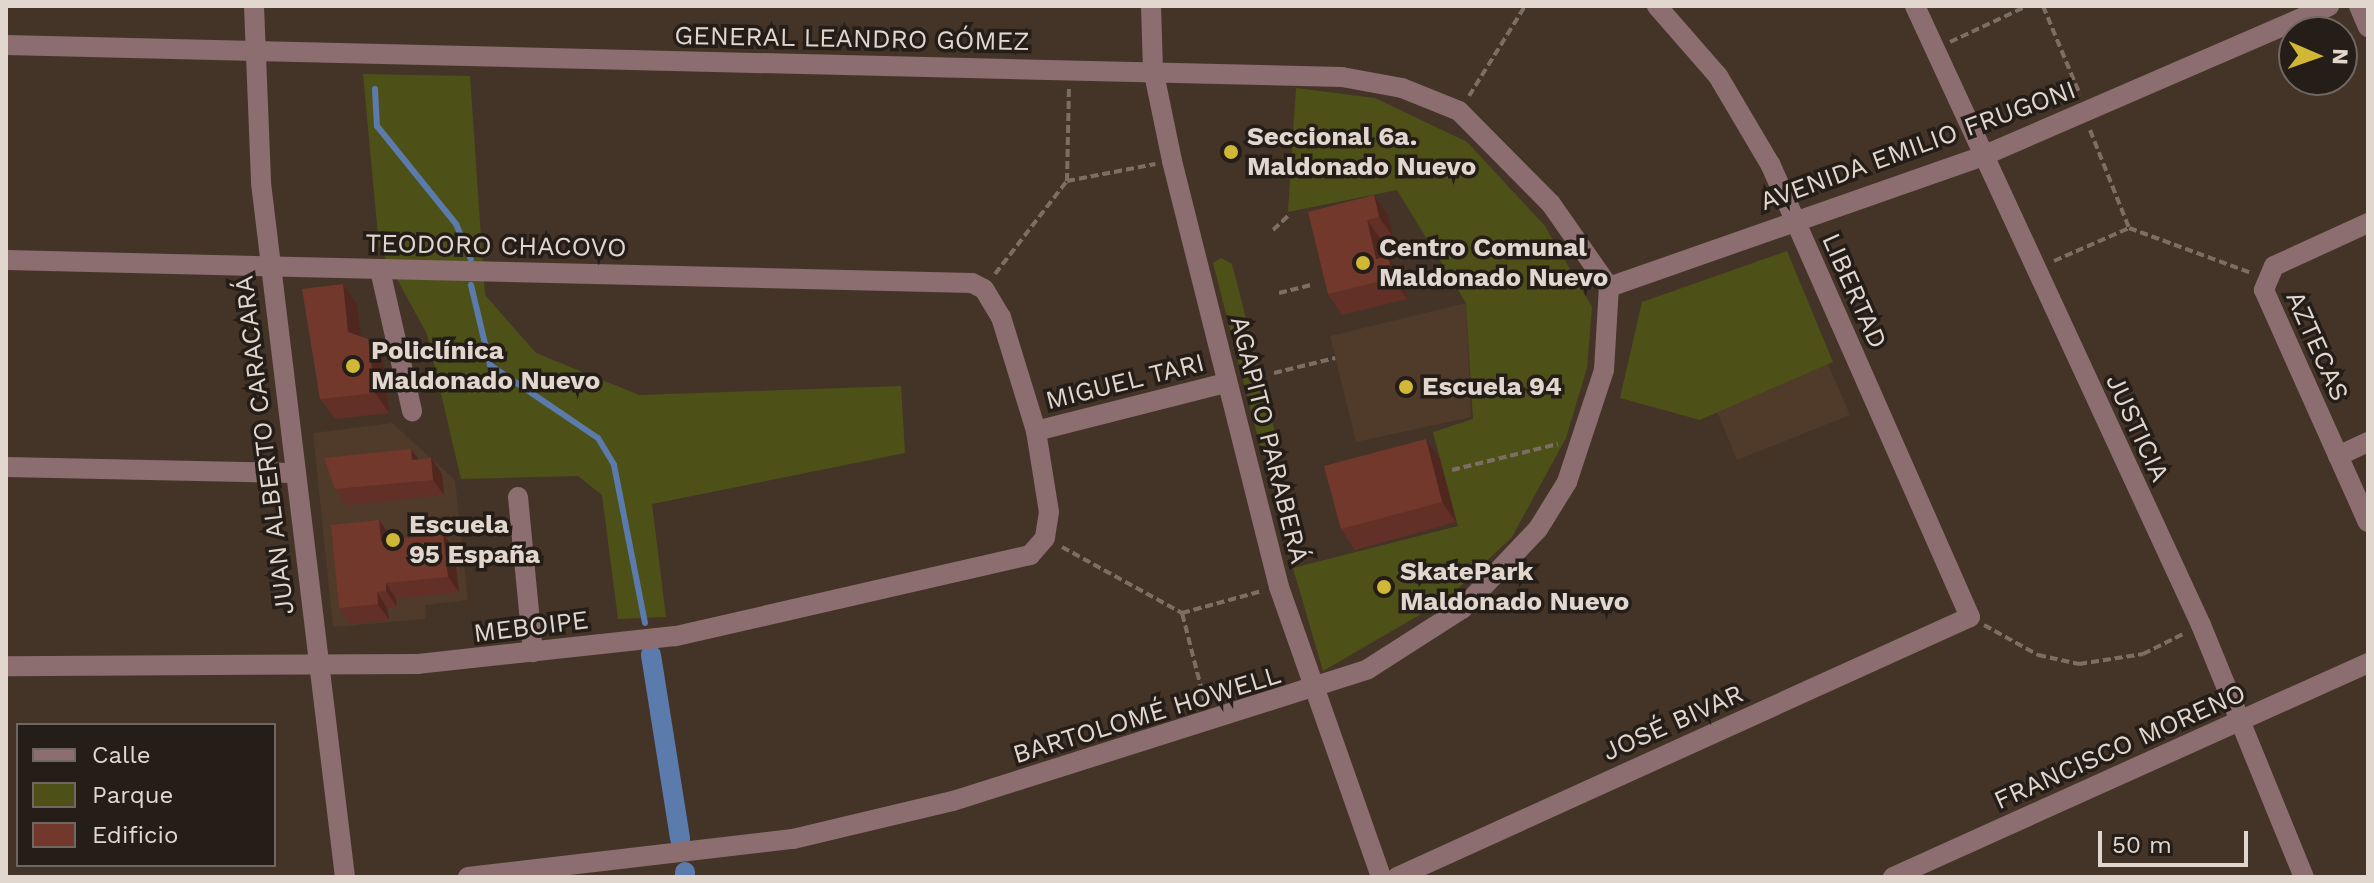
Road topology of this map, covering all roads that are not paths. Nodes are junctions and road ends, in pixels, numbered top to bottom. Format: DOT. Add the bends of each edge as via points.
graph roads {
  1 [pos="254,6"];
  2 [pos="1151,6"];
  3 [pos="1657,6"];
  4 [pos="1915,6"];
  5 [pos="2329,6"];
  6 [pos="2359,6"];
  7 [pos="2368,27"];
  8 [pos="6,45"];
  9 [pos="253,54"];
  10 [pos="1153,69"];
  11 [pos="1985,155"];
  12 [pos="1793,218"];
  13 [pos="2368,223"];
  14 [pos="6,260"];
  15 [pos="271,268"];
  16 [pos="380,270"];
  17 [pos="1609,287"];
  18 [pos="1226,383"];
  19 [pos="412,411"];
  20 [pos="1036,431"];
  21 [pos="2368,442"];
  22 [pos="2338,456"];
  23 [pos="6,467"];
  24 [pos="294,473"];
  25 [pos="518,497"];
  26 [pos="2368,522"];
  27 [pos="1970,617"];
  28 [pos="533,652"];
  29 [pos="2368,663"];
  30 [pos="6,666"];
  31 [pos="317,668"];
  32 [pos="1311,692"];
  33 [pos="2243,720"];
  34 [pos="345,877"];
  35 [pos="468,877"];
  36 [pos="1381,877"];
  37 [pos="1397,877"];
  38 [pos="1893,877"];
  39 [pos="2304,877"];
  1 -- 9 [label="street, JUAN ALBERTO CARACARÁ"];
  2 -- 10 [label="street, AGAPITO PARABERÁ"];
  3 -- 12 [label="street, LIBERTAD" via="1746,119"];
  4 -- 11 [label="street, JUSTICIA"];
  5 -- 11 [label="street, AVENIDA EMILIO FRUGONI"];
  6 -- 7 [label="street"];
  8 -- 9 [label="street, GENERAL LEANDRO GÓMEZ"];
  9 -- 10 [label="street, GENERAL LEANDRO GÓMEZ"];
  9 -- 15 [label="street, JUAN ALBERTO CARACARÁ"];
  10 -- 17 [label="street, GENERAL LEANDRO GÓMEZ" via="1342,77 1402,88 1459,111 1551,204"];
  10 -- 18 [label="street, AGAPITO PARABERÁ"];
  11 -- 12 [label="street, AVENIDA EMILIO FRUGONI"];
  11 -- 33 [label="street, JUSTICIA"];
  12 -- 17 [label="street, AVENIDA EMILIO FRUGONI"];
  12 -- 27 [label="street, LIBERTAD"];
  13 -- 22 [label="street, AZTECAS" via="2274,266 2265,278 2267,303"];
  14 -- 15 [label="street, TEODORO CHACOVO"];
  15 -- 16 [label="street, TEODORO CHACOVO"];
  15 -- 24 [label="street, JUAN ALBERTO CARACARÁ"];
  16 -- 19 [label="street"];
  16 -- 20 [label="street, TEODORO CHACOVO" via="958,281 984,289 1001,317"];
  17 -- 32 [label="street, BARTOLOMÉ HOWELL" via="1604,370 1567,482 1538,529 1462,609 1368,669"];
  18 -- 20 [label="street, MIGUEL TARI"];
  18 -- 32 [label="street, AGAPITO PARABERÁ"];
  20 -- 28 [label="street, MEBOIPE" via="1049,512 1045,538 1030,555 845,602 675,636"];
  21 -- 22 [label="street"];
  22 -- 26 [label="street, AZTECAS"];
  23 -- 24 [label="street"];
  24 -- 31 [label="street, JUAN ALBERTO CARACARÁ"];
  25 -- 28 [label="street"];
  27 -- 37 [label="street, JOSÉ BIVAR"];
  28 -- 31 [label="street, MEBOIPE"];
  29 -- 33 [label="street, FRANCISCO MORENO"];
  30 -- 31 [label="street, MEBOIPE"];
  31 -- 34 [label="street, JUAN ALBERTO CARACARÁ"];
  32 -- 35 [label="street, BARTOLOMÉ HOWELL" via="953,801 793,839"];
  32 -- 36 [label="street, AGAPITO PARABERÁ"];
  33 -- 38 [label="street, FRANCISCO MORENO"];
  33 -- 39 [label="street, JUSTICIA"];
}
